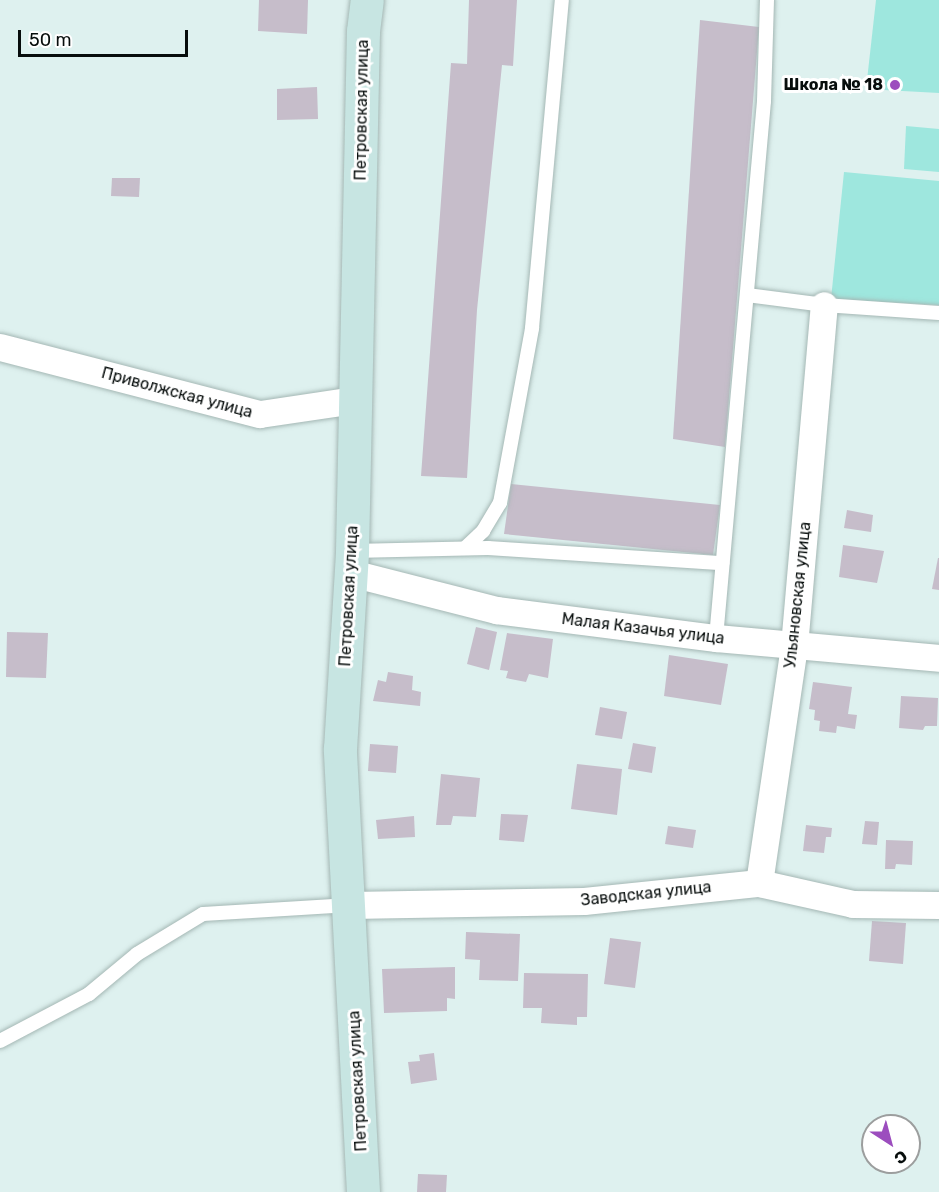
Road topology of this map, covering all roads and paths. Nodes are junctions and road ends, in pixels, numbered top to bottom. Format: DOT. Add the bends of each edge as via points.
graph roads {
  1 [pos="368,0"];
  2 [pos="562,0"];
  3 [pos="767,0"];
  4 [pos="747,295"];
  5 [pos="824,305"];
  6 [pos="939,314"];
  7 [pos="0,347"];
  8 [pos="355,400"];
  9 [pos="465,548"];
  10 [pos="352,562"];
  11 [pos="723,563"];
  12 [pos="716,638"];
  13 [pos="794,646"];
  14 [pos="939,658"];
  15 [pos="759,883"];
  16 [pos="350,905"];
  17 [pos="939,905"];
  18 [pos="0,1041"];
  19 [pos="363,1192"];
  1 -- 8 [label="street, Петровская улица" via="363,31"];
  2 -- 9 [label="lane" via="532,328 500,503 483,531"];
  3 -- 4 [label="lane" via="764,101"];
  4 -- 5 [label="lane"];
  4 -- 11 [label="lane"];
  5 -- 6 [label="lane"];
  5 -- 13 [label="street, Ульяновская улица"];
  7 -- 8 [label="street, Приволжская улица" via="260,414"];
  8 -- 10 [label="street, Петровская улица"];
  9 -- 10 [label="lane"];
  9 -- 11 [label="lane"];
  10 -- 12 [label="street, Малая Казачья улица" via="496,610"];
  10 -- 16 [label="street, Петровская улица" via="340,749"];
  11 -- 12 [label="lane"];
  12 -- 13 [label="street, Малая Казачья улица"];
  13 -- 14 [label="street, Малая Казачья улица"];
  13 -- 15 [label="street, Ульяновская улица"];
  15 -- 16 [label="street, Заводская улица" via="584,901"];
  15 -- 17 [label="street, Заводская улица" via="853,904"];
  16 -- 18 [label="lane" via="203,914 137,954 89,994"];
  16 -- 19 [label="street, Петровская улица"];
}
